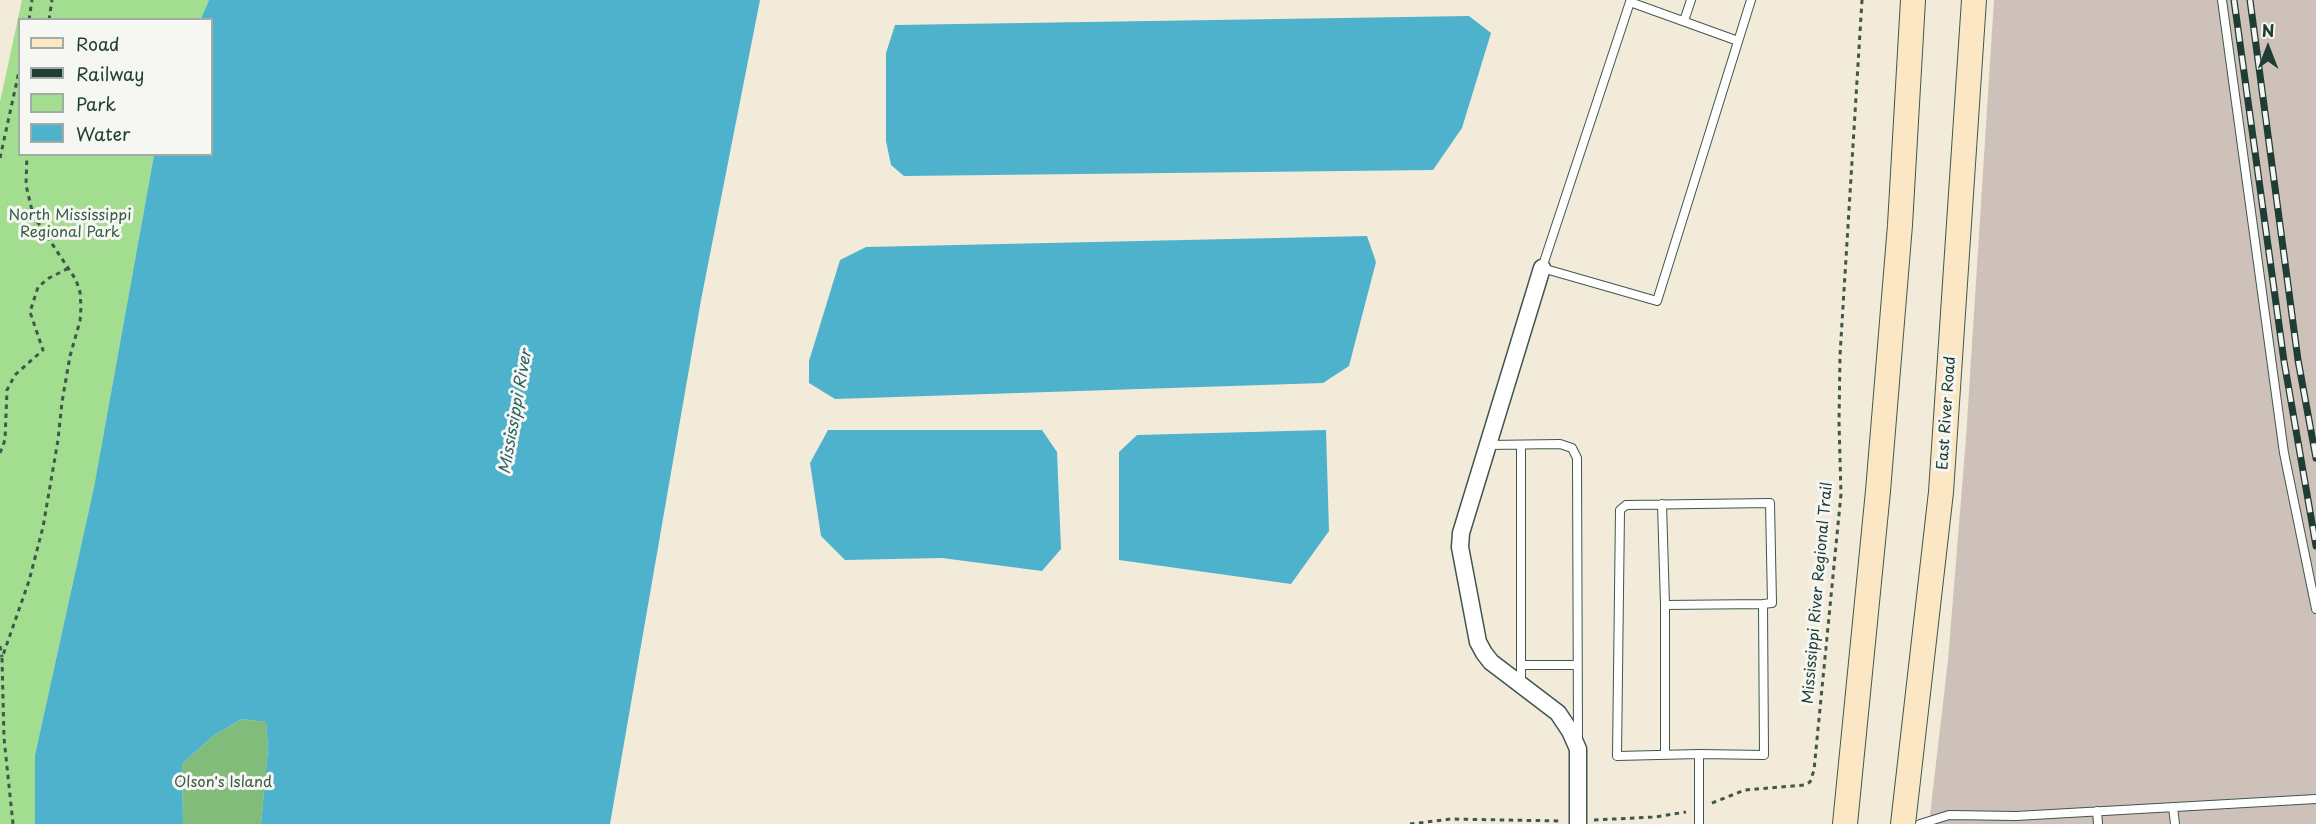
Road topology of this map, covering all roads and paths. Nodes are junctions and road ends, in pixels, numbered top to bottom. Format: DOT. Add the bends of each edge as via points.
graph roads {
  1 [pos="32,0"];
  2 [pos="52,0"];
  3 [pos="1691,0"];
  4 [pos="1751,0"];
  5 [pos="1862,0"];
  6 [pos="1912,0"];
  7 [pos="1974,0"];
  8 [pos="2222,0"];
  9 [pos="29,18"];
  10 [pos="49,18"];
  11 [pos="1684,21"];
  12 [pos="1738,41"];
  13 [pos="18,76"];
  14 [pos="27,156"];
  15 [pos="0,158"];
  16 [pos="69,268"];
  17 [pos="1542,268"];
  18 [pos="1488,445"];
  19 [pos="1521,445"];
  20 [pos="0,453"];
  21 [pos="1662,504"];
  22 [pos="1763,604"];
  23 [pos="1665,605"];
  24 [pos="2316,609"];
  25 [pos="0,646"];
  26 [pos="2,658"];
  27 [pos="1521,665"];
  28 [pos="1577,665"];
  29 [pos="1521,685"];
  30 [pos="1578,749"];
  31 [pos="1699,754"];
  32 [pos="1665,755"];
  33 [pos="2316,799"];
  34 [pos="2173,807"];
  35 [pos="1699,809"];
  36 [pos="2097,812"];
  37 [pos="2016,820"];
  38 [pos="1578,822"];
  39 [pos="13,824"];
  40 [pos="1410,824"];
  41 [pos="1699,824"];
  42 [pos="1845,824"];
  43 [pos="1903,824"];
  44 [pos="1920,824"];
  45 [pos="2098,824"];
  46 [pos="2175,824"];
  1 -- 9 [label="path"];
  2 -- 10 [label="path"];
  3 -- 11 [label="lane"];
  4 -- 12 [label="lane"];
  5 -- 35 [label="path, Mississippi River Regional Trail" via="1840,355 1841,494 1814,770 1810,782 1804,785 1745,790"];
  6 -- 42 [label="street" via="1900,225"];
  7 -- 43 [label="street, East River Road" via="1941,492"];
  8 -- 24 [label="lane" via="2284,453"];
  11 -- 12 [label="lane"];
  11 -- 17 [label="lane" via="1630,2"];
  12 -- 17 [label="lane" via="1657,301"];
  13 -- 15 [label="path"];
  14 -- 16 [label="path" via="26,185 33,215"];
  16 -- 20 [label="path" via="38,287 30,312 43,350 15,375 7,390 5,440"];
  16 -- 26 [label="path" via="80,292 80,321 70,356 43,527"];
  17 -- 18 [label="street"];
  18 -- 19 [label="lane"];
  18 -- 29 [label="street" via="1461,533 1461,563 1481,648 1491,662"];
  19 -- 27 [label="lane"];
  19 -- 28 [label="lane" via="1560,444 1572,448 1577,458"];
  21 -- 22 [label="lane" via="1770,503 1772,603"];
  21 -- 23 [label="lane"];
  21 -- 32 [label="lane" via="1626,505 1620,510 1617,756"];
  22 -- 23 [label="lane"];
  22 -- 31 [label="lane" via="1764,756"];
  23 -- 32 [label="lane"];
  25 -- 26 [label="path"];
  26 -- 39 [label="path" via="4,738"];
  27 -- 28 [label="lane"];
  27 -- 29 [label="lane"];
  28 -- 30 [label="lane"];
  29 -- 30 [label="street" via="1558,713"];
  30 -- 38 [label="street"];
  31 -- 32 [label="lane"];
  31 -- 35 [label="lane"];
  33 -- 34 [label="lane"];
  34 -- 36 [label="lane"];
  34 -- 46 [label="lane"];
  35 -- 38 [label="path, Mississippi River Regional Trail" via="1655,817"];
  35 -- 41 [label="lane"];
  36 -- 37 [label="lane"];
  36 -- 45 [label="lane"];
  37 -- 44 [label="lane" via="1949,815"];
  38 -- 40 [label="path, Mississippi River Regional Trail" via="1451,819"];
}
